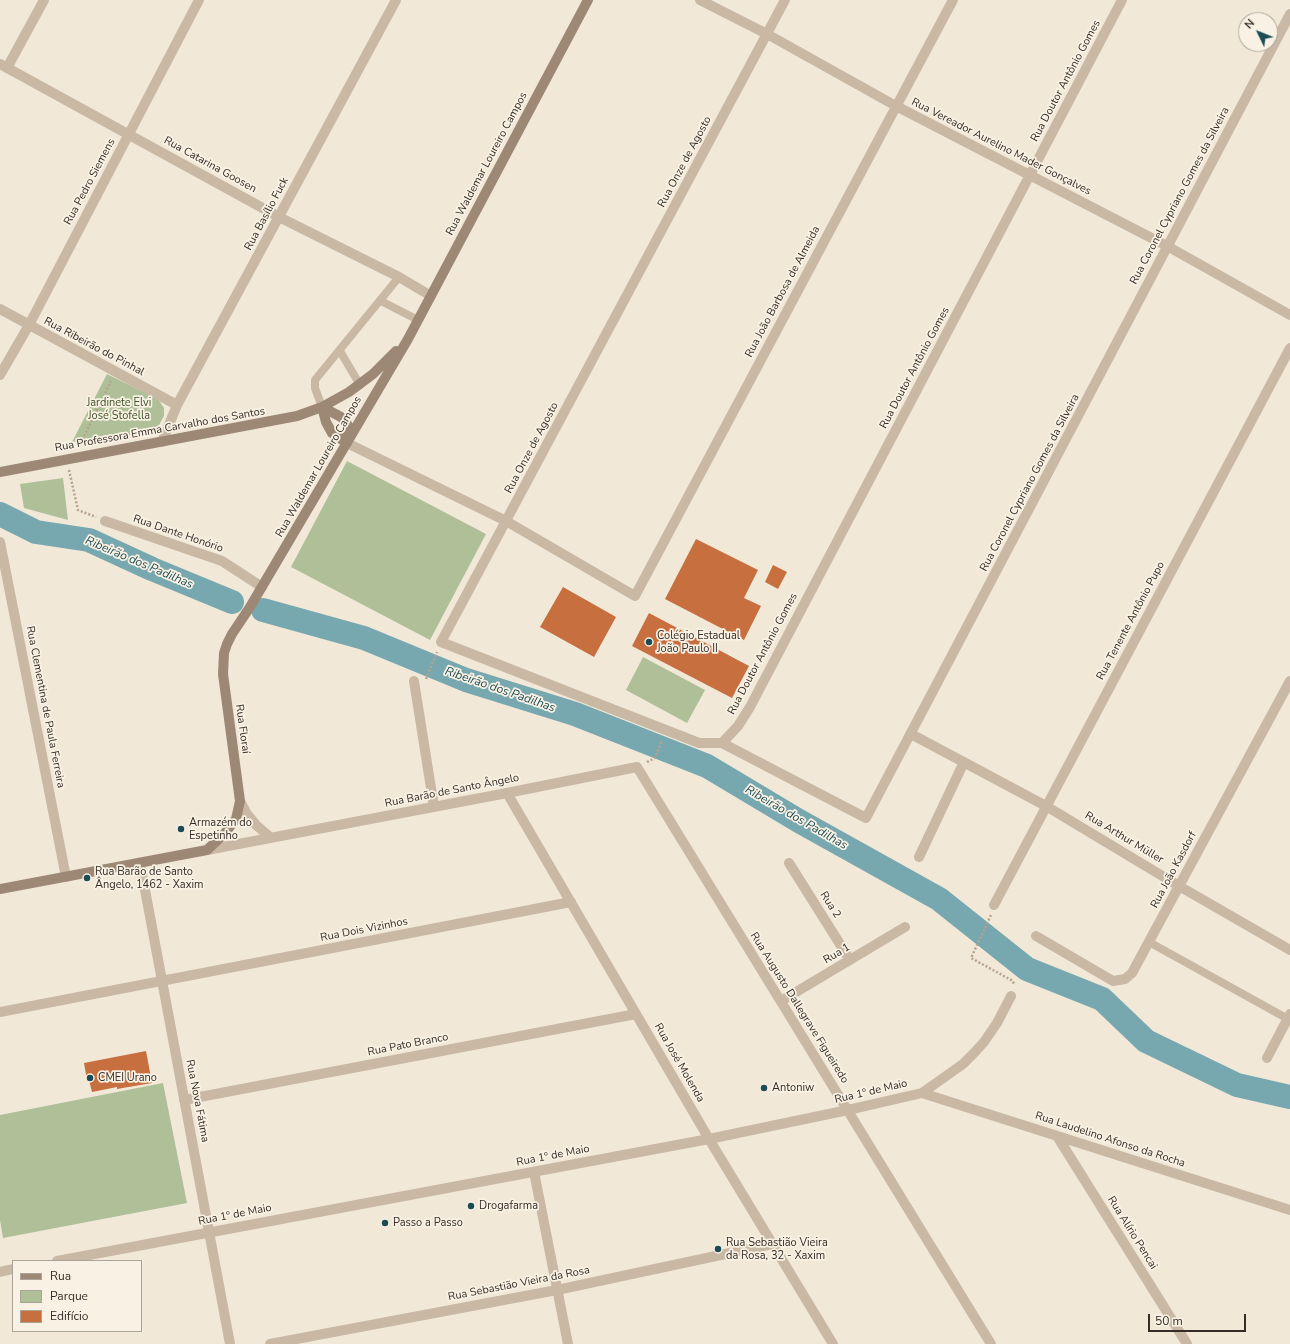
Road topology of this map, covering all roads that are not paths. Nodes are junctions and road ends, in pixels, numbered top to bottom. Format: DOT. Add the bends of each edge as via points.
graph roads {
  1 [pos="44,0"];
  2 [pos="199,0"];
  3 [pos="396,0"];
  4 [pos="588,0"];
  5 [pos="700,0"];
  6 [pos="785,0"];
  7 [pos="953,0"];
  8 [pos="1122,0"];
  9 [pos="1290,14"];
  10 [pos="767,34"];
  11 [pos="3,66"];
  12 [pos="896,106"];
  13 [pos="128,135"];
  14 [pos="1029,176"];
  15 [pos="279,217"];
  16 [pos="1168,246"];
  17 [pos="399,277"];
  18 [pos="431,296"];
  19 [pos="380,301"];
  20 [pos="0,309"];
  21 [pos="1290,315"];
  22 [pos="418,320"];
  23 [pos="28,325"];
  24 [pos="408,339"];
  25 [pos="1290,348"];
  26 [pos="340,351"];
  27 [pos="0,375"];
  28 [pos="360,385"];
  29 [pos="177,405"];
  30 [pos="322,407"];
  31 [pos="162,442"];
  32 [pos="347,443"];
  33 [pos="0,472"];
  34 [pos="105,521"];
  35 [pos="506,521"];
  36 [pos="0,542"];
  37 [pos="262,587"];
  38 [pos="250,607"];
  39 [pos="1290,681"];
  40 [pos="418,683"];
  41 [pos="911,734"];
  42 [pos="722,743"];
  43 [pos="964,762"];
  44 [pos="637,767"];
  45 [pos="507,793"];
  46 [pos="240,801"];
  47 [pos="1046,806"];
  48 [pos="434,807"];
  49 [pos="270,837"];
  50 [pos="207,850"];
  51 [pos="919,857"];
  52 [pos="140,863"];
  53 [pos="789,863"];
  54 [pos="66,877"];
  55 [pos="1179,886"];
  56 [pos="0,889"];
  57 [pos="570,902"];
  58 [pos="994,905"];
  59 [pos="905,927"];
  60 [pos="1036,936"];
  61 [pos="1149,942"];
  62 [pos="1290,950"];
  63 [pos="850,960"];
  64 [pos="162,982"];
  65 [pos="1011,996"];
  66 [pos="781,1001"];
  67 [pos="0,1012"];
  68 [pos="636,1014"];
  69 [pos="1289,1017"];
  70 [pos="1267,1058"];
  71 [pos="922,1093"];
  72 [pos="184,1100"];
  73 [pos="848,1110"];
  74 [pos="1057,1136"];
  75 [pos="709,1139"];
  76 [pos="534,1172"];
  77 [pos="1290,1210"];
  78 [pos="209,1232"];
  79 [pos="772,1244"];
  80 [pos="62,1260"];
  81 [pos="12,1269"];
  82 [pos="0,1272"];
  83 [pos="557,1290"];
  84 [pos="230,1344"];
  85 [pos="270,1344"];
  86 [pos="568,1344"];
  87 [pos="833,1344"];
  88 [pos="991,1344"];
  89 [pos="1188,1344"];
  1 -- 11 [label="street"];
  2 -- 13 [label="street, Rua Pedro Siemens"];
  3 -- 15 [label="street, Rua Basílio Fuck"];
  4 -- 18 [label="main road, Rua Waldemar Loureiro Campos"];
  5 -- 10 [label="street, Rua Vereador Aurelino Mader Gonçalves"];
  6 -- 10 [label="street, Rua Onze de Agosto"];
  7 -- 12 [label="street, Rua João Barbosa de Almeida"];
  8 -- 14 [label="street, Rua Doutor Antônio Gomes"];
  9 -- 16 [label="street, Rua Coronel Cypriano Gomes da Silveira"];
  10 -- 12 [label="street, Rua Vereador Aurelino Mader Gonçalves"];
  10 -- 35 [label="street, Rua Onze de Agosto"];
  11 -- 13 [label="street, Rua Catarina Goosen"];
  12 -- 14 [label="street, Rua Vereador Aurelino Mader Gonçalves"];
  12 -- 35 [label="street, Rua João Barbosa de Almeida" via="635,596"];
  13 -- 15 [label="street, Rua Catarina Goosen"];
  13 -- 23 [label="street, Rua Pedro Siemens"];
  14 -- 16 [label="street, Rua Vereador Aurelino Mader Gonçalves"];
  14 -- 42 [label="street, Rua Doutor Antônio Gomes" via="750,707 738,726"];
  15 -- 17 [label="street, Rua Catarina Goosen"];
  15 -- 29 [label="street, Rua Basílio Fuck"];
  16 -- 21 [label="street, Rua Vereador Aurelino Mader Gonçalves"];
  16 -- 41 [label="street, Rua Coronel Cypriano Gomes da Silveira"];
  17 -- 18 [label="street, Rua Catarina Goosen"];
  17 -- 19 [label="lane"];
  18 -- 22 [label="main road, Rua Waldemar Loureiro Campos"];
  19 -- 22 [label="lane"];
  19 -- 26 [label="lane"];
  20 -- 23 [label="street, Rua Ribeirão do Pinhal"];
  22 -- 24 [label="main road, Rua Waldemar Loureiro Campos"];
  23 -- 27 [label="street, Rua Pedro Siemens"];
  23 -- 29 [label="street, Rua Ribeirão do Pinhal"];
  24 -- 28 [label="main road, Rua Waldemar Loureiro Campos"];
  24 -- 32 [label="main road, Rua Waldemar Loureiro Campos"];
  25 -- 47 [label="street, Rua Tenente Antônio Pupo"];
  26 -- 28 [label="lane"];
  26 -- 30 [label="lane" via="315,380 315,388"];
  28 -- 30 [label="main road, Rua Waldemar Loureiro Campos"];
  29 -- 31 [label="street, Rua Basílio Fuck"];
  30 -- 31 [label="main road, Rua Professora Emma Carvalho dos Santos" via="281,420"];
  30 -- 32 [label="main road" via="332,433"];
  30 -- 32 [label="main road" via="346,422"];
  31 -- 33 [label="main road, Rua Professora Emma Carvalho dos Santos"];
  32 -- 35 [label="street"];
  32 -- 37 [label="main road, Rua Waldemar Loureiro Campos"];
  34 -- 37 [label="street, Rua Dante Honório" via="222,561"];
  35 -- 42 [label="street, Rua Onze de Agosto" via="441,642 699,743"];
  36 -- 54 [label="street, Rua Clementina de Paula Ferreira"];
  37 -- 38 [label="main road, Rua Waldemar Loureiro Campos"];
  38 -- 46 [label="main road, Rua Floraí" via="232,634 224,653 223,664"];
  39 -- 55 [label="street, Rua João Kasdorf"];
  40 -- 48 [label="street"];
  41 -- 42 [label="street, Rua Coronel Cypriano Gomes da Silveira" via="866,818"];
  41 -- 43 [label="street, Rua Arthur Müller"];
  43 -- 47 [label="street, Rua Arthur Müller"];
  43 -- 51 [label="street"];
  44 -- 45 [label="street, Rua Barão de Santo Ângelo"];
  44 -- 66 [label="street, Rua Augusto Dallegrave Figueiredo"];
  45 -- 48 [label="street, Rua Barão de Santo Ângelo"];
  45 -- 57 [label="street, Rua José Molenda"];
  46 -- 49 [label="street" via="256,825"];
  46 -- 50 [label="main road, Rua Floraí" via="236,819"];
  47 -- 55 [label="street, Rua Arthur Müller"];
  47 -- 58 [label="street, Rua Tenente Antônio Pupo"];
  48 -- 49 [label="street, Rua Barão de Santo Ângelo"];
  49 -- 50 [label="street, Rua Barão de Santo Ângelo"];
  50 -- 52 [label="main road, Rua Barão de Santo Ângelo"];
  52 -- 54 [label="main road, Rua Barão de Santo Ângelo"];
  52 -- 64 [label="street, Rua Nova Fátima"];
  53 -- 63 [label="street, Rua 2"];
  54 -- 56 [label="main road, Rua Barão de Santo Ângelo"];
  55 -- 61 [label="street, Rua João Kasdorf"];
  55 -- 62 [label="street, Rua Arthur Müller"];
  57 -- 64 [label="street, Rua Dois Vizinhos"];
  57 -- 68 [label="street, Rua José Molenda"];
  59 -- 63 [label="street, Rua 1"];
  60 -- 61 [label="street, Rua João Kasdorf" via="1113,981 1125,979 1132,973"];
  61 -- 69 [label="lane"];
  63 -- 66 [label="street, Rua 1"];
  64 -- 67 [label="street, Rua Dois Vizinhos"];
  64 -- 72 [label="street, Rua Nova Fátima"];
  65 -- 71 [label="street, Rua 1º de Maio" via="997,1023 974,1053 963,1064"];
  66 -- 73 [label="street, Rua Augusto Dallegrave Figueiredo"];
  68 -- 72 [label="street, Rua Pato Branco"];
  68 -- 75 [label="street, Rua José Molenda"];
  69 -- 70 [label="street"];
  71 -- 73 [label="street, Rua 1º de Maio"];
  71 -- 74 [label="street, Rua Laudelino Afonso da Rocha"];
  72 -- 78 [label="street, Rua Nova Fátima"];
  73 -- 75 [label="street, Rua 1º de Maio"];
  73 -- 88 [label="street, Rua Augusto Dallegrave Figueiredo"];
  74 -- 77 [label="street, Rua Laudelino Afonso da Rocha"];
  74 -- 89 [label="street, Rua Alírio Pencai"];
  75 -- 76 [label="street, Rua 1º de Maio"];
  75 -- 79 [label="street, Rua José Molenda"];
  76 -- 78 [label="street, Rua 1º de Maio"];
  76 -- 83 [label="street"];
  78 -- 80 [label="street, Rua 1º de Maio"];
  78 -- 84 [label="street, Rua Nova Fátima"];
  79 -- 83 [label="street, Rua Sebastião Vieira da Rosa"];
  79 -- 87 [label="street, Rua José Molenda"];
  81 -- 82 [label="street"];
  83 -- 85 [label="street, Rua Sebastião Vieira da Rosa"];
  83 -- 86 [label="street"];
}
